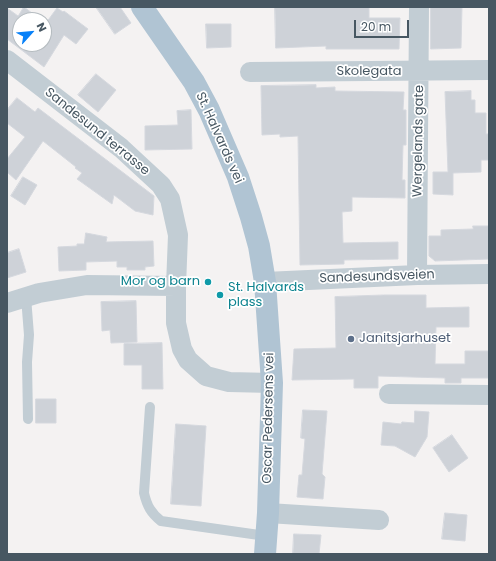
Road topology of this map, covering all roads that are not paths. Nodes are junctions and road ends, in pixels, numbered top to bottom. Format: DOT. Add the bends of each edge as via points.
graph roads {
  1 [pos="142,7"];
  2 [pos="419,7"];
  3 [pos="10,70"];
  4 [pos="489,70"];
  5 [pos="250,72"];
  6 [pos="419,72"];
  7 [pos="489,274"];
  8 [pos="417,275"];
  9 [pos="265,282"];
  10 [pos="176,286"];
  11 [pos="26,297"];
  12 [pos="7,303"];
  13 [pos="272,383"];
  14 [pos="389,394"];
  15 [pos="489,395"];
  16 [pos="150,408"];
  17 [pos="28,419"];
  18 [pos="268,513"];
  19 [pos="379,520"];
  20 [pos="266,545"];
  1 -- 9 [label="main road, St. Halvards vei" via="194,82 222,138 251,217"];
  2 -- 6 [label="street, Wergelands gate"];
  3 -- 10 [label="street, Sandesund terrasse" via="121,148 161,185 170,199 178,235"];
  4 -- 6 [label="street, Skolegata"];
  5 -- 6 [label="street, Skolegata"];
  6 -- 8 [label="street, Wergelands gate"];
  7 -- 8 [label="street, Sandesundsveien"];
  8 -- 9 [label="street, Sandesundsveien"];
  9 -- 13 [label="main road, Oscar Pedersens vei"];
  10 -- 11 [label="street" via="87,285"];
  10 -- 13 [label="street, Sandesund terrasse" via="176,324 188,360 206,376 229,382"];
  11 -- 12 [label="street"];
  11 -- 17 [label="lane" via="29,335"];
  13 -- 18 [label="main road, Oscar Pedersens vei"];
  14 -- 15 [label="street"];
  16 -- 20 [label="lane" via="144,493 146,504 152,514 161,521"];
  18 -- 19 [label="street"];
  18 -- 20 [label="main road, Oscar Pedersens vei"];
}
